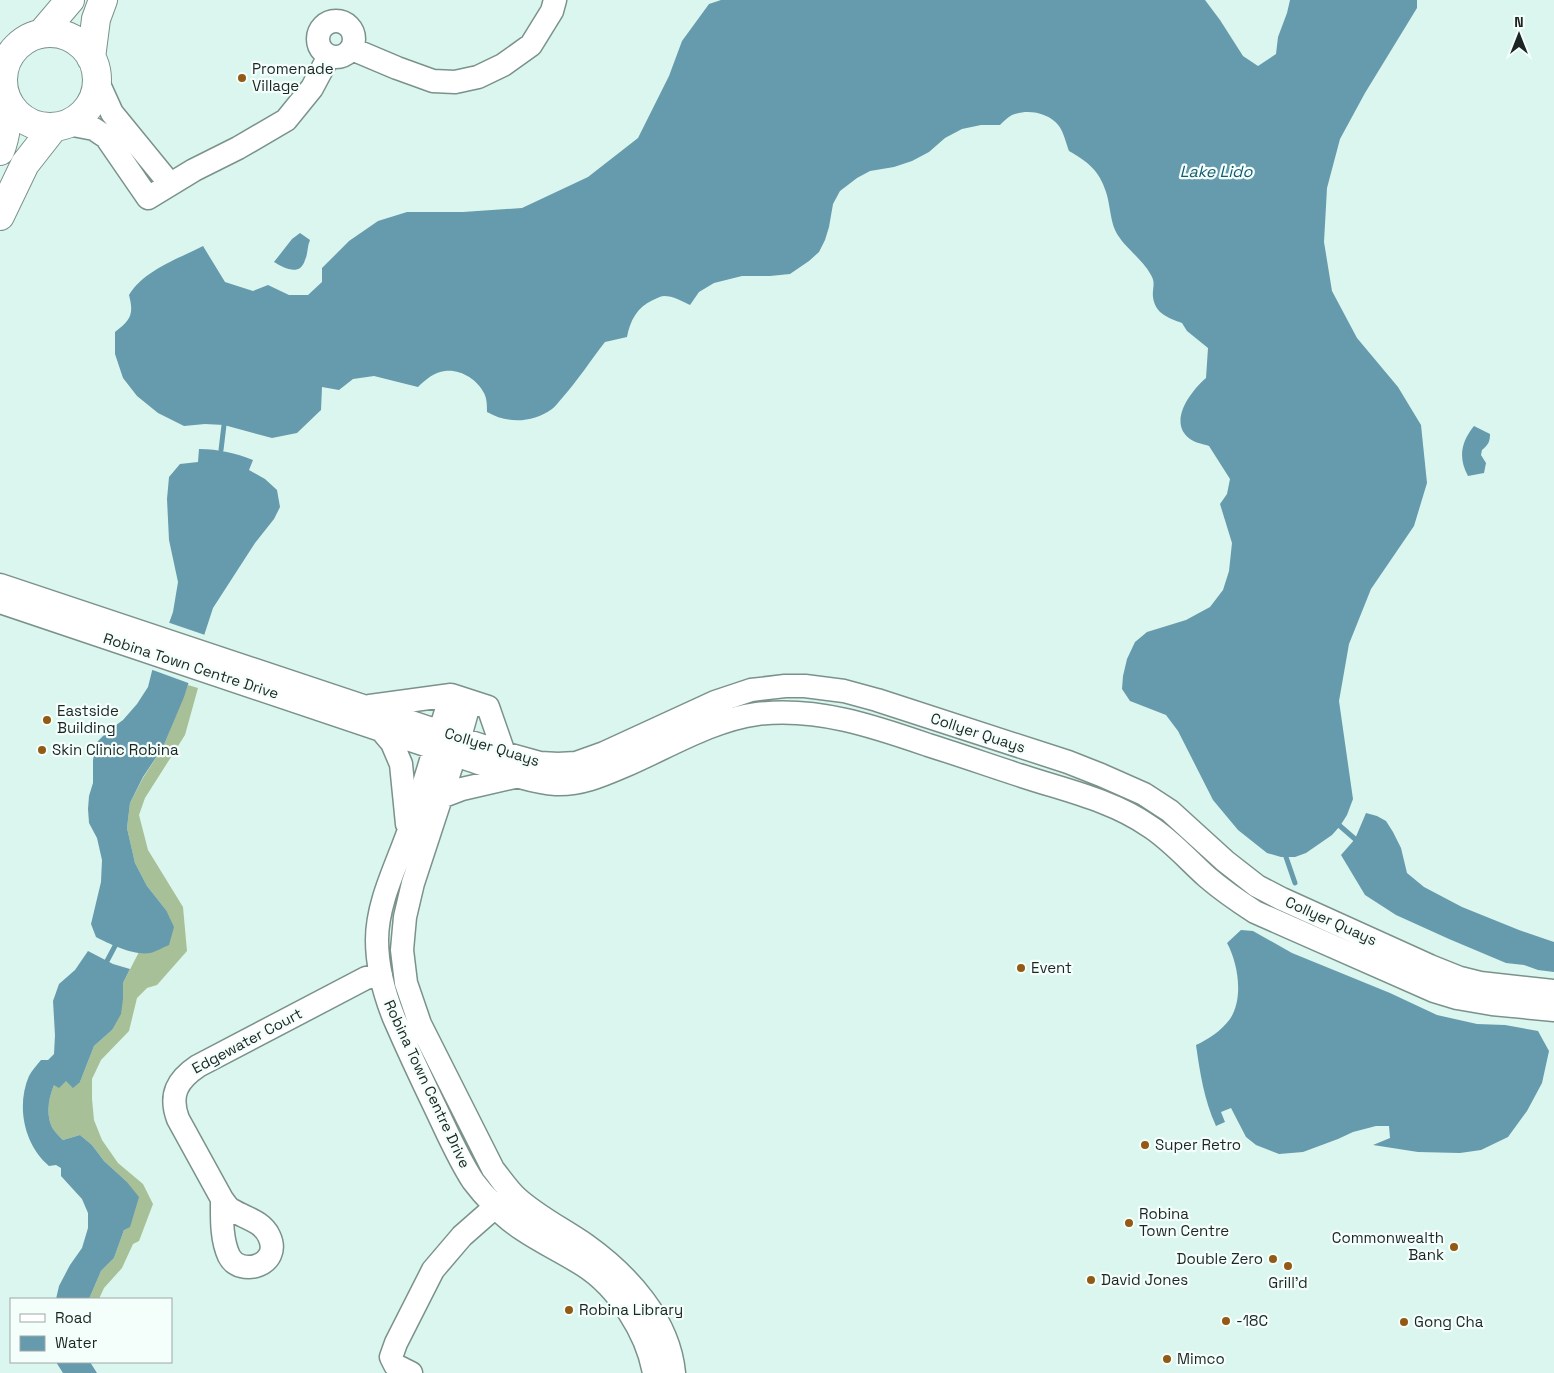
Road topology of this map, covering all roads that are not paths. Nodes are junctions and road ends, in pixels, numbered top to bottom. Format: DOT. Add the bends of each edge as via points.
graph roads {
  1 [pos="70,0"];
  2 [pos="103,0"];
  3 [pos="555,0"];
  4 [pos="41,34"];
  5 [pos="352,49"];
  6 [pos="328,56"];
  7 [pos="94,69"];
  8 [pos="3,85"];
  9 [pos="61,125"];
  10 [pos="0,151"];
  11 [pos="170,184"];
  12 [pos="0,216"];
  13 [pos="0,585"];
  14 [pos="0,602"];
  15 [pos="139,640"];
  16 [pos="215,666"];
  17 [pos="460,698"];
  18 [pos="367,706"];
  19 [pos="381,730"];
  20 [pos="447,743"];
  21 [pos="504,753"];
  22 [pos="520,776"];
  23 [pos="441,797"];
  24 [pos="408,833"];
  25 [pos="381,975"];
  26 [pos="1554,991"];
  27 [pos="1554,1010"];
  28 [pos="222,1199"];
  29 [pos="495,1206"];
  30 [pos="410,1373"];
  31 [pos="654,1373"];
  32 [pos="674,1373"];
  1 -- 4 [label="main road"];
  2 -- 7 [label="main road" via="96,19"];
  3 -- 5 [label="street" via="552,12 531,45 503,65 478,77 455,82 433,81"];
  4 -- 7 [label="main road" via="70,38 82,46"];
  4 -- 8 [label="main road" via="16,47 4,68"];
  5 -- 6 [label="street" via="339,58"];
  5 -- 6 [label="street" via="354,43 349,26 332,21 322,27 318,37 320,49"];
  6 -- 11 [label="street" via="312,88 286,120"];
  7 -- 9 [label="main road" via="96,91 92,102 81,114"];
  7 -- 11 [label="street" via="112,113"];
  8 -- 9 [label="main road" via="15,112 26,121 40,126"];
  8 -- 10 [label="main road" via="7,118"];
  9 -- 11 [label="street" via="94,129 106,137 148,198"];
  9 -- 12 [label="main road" via="24,164"];
  13 -- 15 [label="street, Robina Town Centre Drive"];
  14 -- 15 [label="street, Robina Town Centre Drive"];
  15 -- 16 [label="street, Robina Town Centre Drive"];
  16 -- 18 [label="street, Robina Town Centre Drive"];
  16 -- 19 [label="street, Robina Town Centre Drive"];
  17 -- 18 [label="street"];
  17 -- 20 [label="street, Robina Town Centre Drive"];
  17 -- 21 [label="street" via="488,706"];
  18 -- 20 [label="street, Collyer Quays"];
  19 -- 20 [label="street, Collyer Quays"];
  19 -- 24 [label="street" via="392,743 401,764"];
  20 -- 21 [label="street, Collyer Quays"];
  20 -- 22 [label="street, Collyer Quays"];
  20 -- 23 [label="street, Robina Town Centre Drive"];
  20 -- 24 [label="street, Robina Town Centre Drive"];
  21 -- 26 [label="street, Collyer Quays" via="540,762 576,763 604,754 715,702 751,690 805,686 844,691 1068,762 1144,794 1170,811 1257,886 1430,966 1480,983"];
  22 -- 23 [label="street"];
  22 -- 27 [label="street, Collyer Quays" via="558,784 582,782 728,720 755,714 782,712 841,718 889,731 1120,810 1149,825 1232,897 1255,912 1416,984 1456,998"];
  23 -- 32 [label="street, Robina Town Centre Drive" via="404,917 402,950 412,1005 493,1169 517,1198 596,1253 626,1280 654,1315 672,1355"];
  24 -- 25 [label="street, Robina Town Centre Drive" via="380,917 377,940"];
  25 -- 28 [label="street, Edgewater Court" via="366,978 198,1066 181,1081 176,1090 174,1108"];
  25 -- 29 [label="street, Robina Town Centre Drive" via="394,1018 457,1153 474,1182"];
  29 -- 30 [label="street" via="462,1236 433,1270 392,1357 395,1365"];
  29 -- 31 [label="street, Robina Town Centre Drive" via="531,1236 586,1266 619,1298 643,1337"];
}
